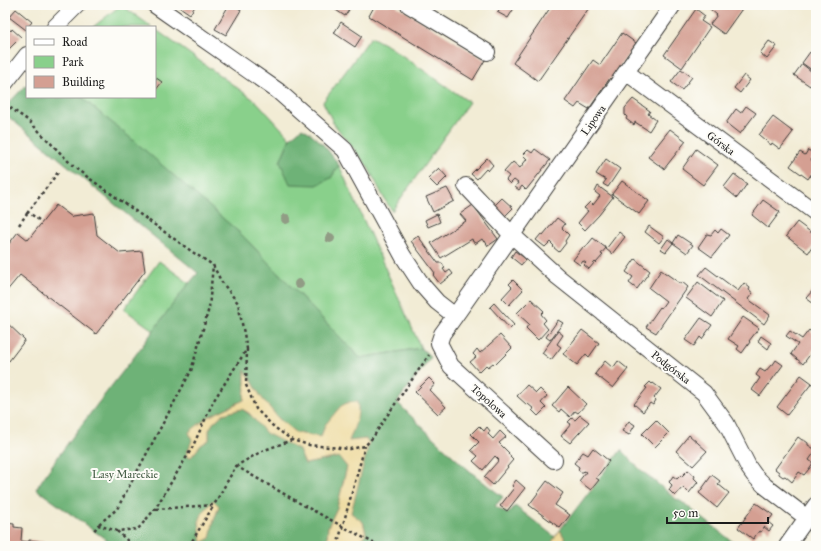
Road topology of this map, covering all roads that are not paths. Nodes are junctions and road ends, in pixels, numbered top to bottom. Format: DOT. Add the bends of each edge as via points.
graph roads {
  1 [pos="77,5"];
  2 [pos="155,5"];
  3 [pos="409,5"];
  4 [pos="673,5"];
  5 [pos="56,26"];
  6 [pos="487,52"];
  7 [pos="26,56"];
  8 [pos="626,72"];
  9 [pos="5,83"];
  10 [pos="466,186"];
  11 [pos="816,213"];
  12 [pos="512,235"];
  13 [pos="455,316"];
  14 [pos="442,334"];
  15 [pos="554,460"];
  16 [pos="812,512"];
  17 [pos="787,546"];
  1 -- 5 [label="street"];
  2 -- 13 [label="street" via="278,91 346,150 422,286"];
  3 -- 6 [label="street"];
  4 -- 8 [label="street, Lipowa"];
  7 -- 9 [label="street"];
  8 -- 11 [label="street, Górska"];
  8 -- 12 [label="street, Lipowa"];
  10 -- 12 [label="street"];
  12 -- 13 [label="street, Lipowa"];
  12 -- 16 [label="street, Podgórska" via="558,278 704,393 726,423 754,476 765,486"];
  13 -- 14 [label="street, Lipowa"];
  14 -- 15 [label="street, Topolowa" via="439,343 451,366"];
  16 -- 17 [label="street"];
}
